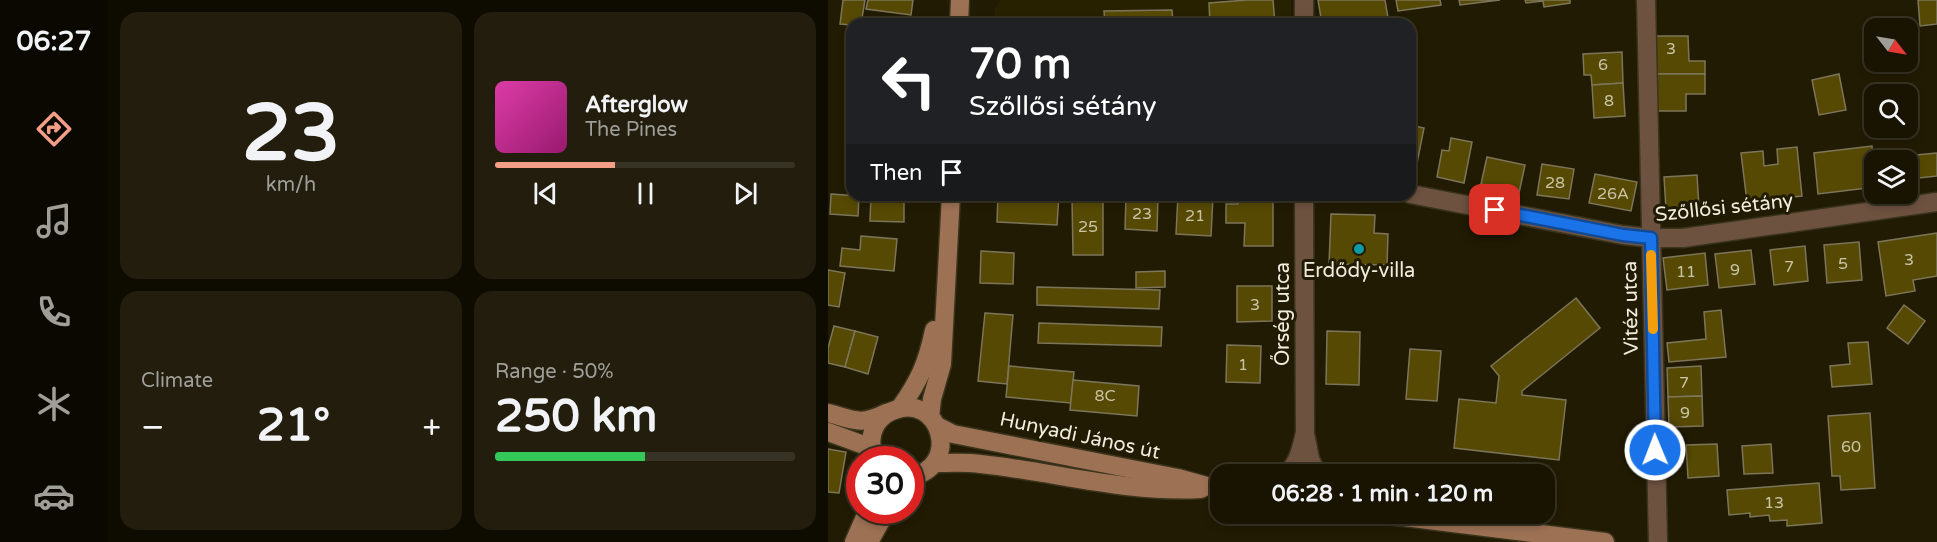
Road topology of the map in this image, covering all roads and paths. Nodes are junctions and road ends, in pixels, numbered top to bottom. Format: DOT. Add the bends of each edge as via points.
graph roads {
  1 [pos="960,0"];
  2 [pos="1304,0"];
  3 [pos="1646,0"];
  4 [pos="959,18"];
  5 [pos="1304,18"];
  6 [pos="1416,195"];
  7 [pos="951,201"];
  8 [pos="1304,201"];
  9 [pos="1937,202"];
  10 [pos="1651,238"];
  11 [pos="946,269"];
  12 [pos="894,410"];
  13 [pos="828,413"];
  14 [pos="934,421"];
  15 [pos="828,432"];
  16 [pos="1305,433"];
  17 [pos="857,446"];
  18 [pos="873,446"];
  19 [pos="935,463"];
  20 [pos="1295,464"];
  21 [pos="1312,464"];
  22 [pos="924,472"];
  23 [pos="1210,487"];
  24 [pos="1210,489"];
  25 [pos="862,524"];
  26 [pos="879,524"];
  27 [pos="1461,524"];
  28 [pos="854,542"];
  29 [pos="869,542"];
  30 [pos="1605,542"];
  31 [pos="1658,542"];
  1 -- 4 [label="street"];
  2 -- 5 [label="street"];
  3 -- 10 [label="street, Vitéz utca"];
  6 -- 10 [label="street, Szőllősi sétány"];
  7 -- 11 [label="street"];
  8 -- 16 [label="street, Őrség utca"];
  9 -- 10 [label="street, Szőllősi sétány" via="1683,238"];
  10 -- 31 [label="street, Vitéz utca"];
  11 -- 12 [label="street" via="928,361 912,392"];
  11 -- 14 [label="street" via="942,364 932,399"];
  12 -- 13 [label="street" via="863,422"];
  12 -- 14 [label="street, Hunyadi János út" via="916,409"];
  12 -- 18 [label="street" via="882,417 873,431"];
  14 -- 19 [label="street" via="941,445"];
  14 -- 23 [label="street, Hunyadi János út" via="953,434"];
  15 -- 17 [label="street"];
  16 -- 20 [label="street, Őrség utca"];
  16 -- 21 [label="street, Őrség utca"];
  19 -- 22 [label="street"];
  19 -- 24 [label="street, Hunyadi János út" via="981,464 1169,491"];
  25 -- 28 [label="street"];
  26 -- 29 [label="street"];
  27 -- 30 [label="street"];
}
